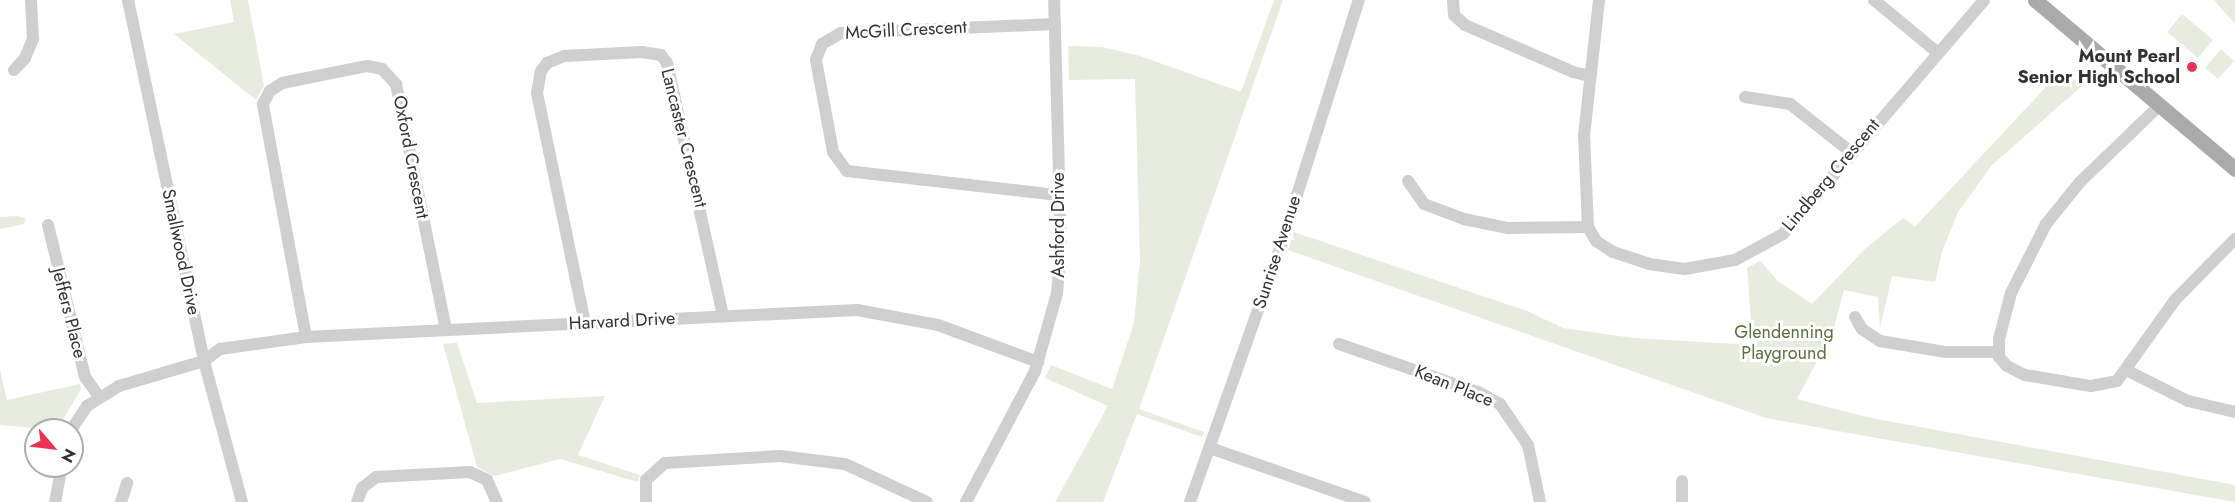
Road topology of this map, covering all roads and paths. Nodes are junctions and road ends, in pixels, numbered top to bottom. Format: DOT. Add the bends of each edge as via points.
graph roads {
  1 [pos="31,0"];
  2 [pos="128,0"];
  3 [pos="1054,0"];
  4 [pos="1359,0"];
  5 [pos="1453,0"];
  6 [pos="1599,0"];
  7 [pos="1874,0"];
  8 [pos="1984,0"];
  9 [pos="2035,0"];
  10 [pos="1055,24"];
  11 [pos="1938,54"];
  12 [pos="14,70"];
  13 [pos="1590,76"];
  14 [pos="1745,96"];
  15 [pos="2159,106"];
  16 [pos="1851,152"];
  17 [pos="2235,169"];
  18 [pos="1408,181"];
  19 [pos="1059,195"];
  20 [pos="48,225"];
  21 [pos="1588,228"];
  22 [pos="2235,239"];
  23 [pos="723,315"];
  24 [pos="1855,317"];
  25 [pos="585,323"];
  26 [pos="446,330"];
  27 [pos="306,337"];
  28 [pos="1339,344"];
  29 [pos="1998,352"];
  30 [pos="204,361"];
  31 [pos="1038,362"];
  32 [pos="2128,370"];
  33 [pos="99,396"];
  34 [pos="2235,412"];
  35 [pos="78,418"];
  36 [pos="1210,448"];
  37 [pos="60,478"];
  38 [pos="1682,480"];
  39 [pos="127,483"];
  40 [pos="55,502"];
  41 [pos="121,502"];
  42 [pos="242,502"];
  43 [pos="357,502"];
  44 [pos="497,502"];
  45 [pos="646,502"];
  46 [pos="927,502"];
  47 [pos="966,502"];
  48 [pos="1191,502"];
  49 [pos="1365,502"];
  50 [pos="1540,502"];
  51 [pos="1682,502"];
  1 -- 12 [label="street" via="33,39 25,58"];
  2 -- 30 [label="street, Smallwood Drive"];
  3 -- 10 [label="street, Ashford Drive"];
  4 -- 36 [label="street, Sunrise Avenue" via="1284,239"];
  5 -- 13 [label="street" via="1454,15 1460,23"];
  6 -- 13 [label="street"];
  7 -- 11 [label="street"];
  8 -- 11 [label="street, Lindberg Crescent"];
  9 -- 15 [label="main road"];
  10 -- 19 [label="street, Ashford Drive"];
  10 -- 19 [label="street, McGill Crescent" via="841,33 822,44 816,60 833,152 847,171"];
  11 -- 16 [label="street, Lindberg Crescent"];
  13 -- 21 [label="street" via="1584,151"];
  14 -- 16 [label="street" via="1790,104"];
  15 -- 17 [label="main road"];
  15 -- 29 [label="street" via="2080,182 2046,224 2011,292"];
  16 -- 21 [label="street, Lindberg Crescent" via="1783,234 1748,255 1722,264 1679,268 1635,260 1604,247"];
  18 -- 21 [label="street" via="1424,204 1464,219 1508,228"];
  19 -- 31 [label="street, Ashford Drive" via="1057,293"];
  20 -- 33 [label="street, Jeffers Place" via="85,377"];
  22 -- 32 [label="street" via="2175,300"];
  23 -- 25 [label="street, Harvard Drive"];
  23 -- 25 [label="street, Lancaster Crescent" via="667,63 661,55 642,52 564,56 547,63 537,93"];
  23 -- 31 [label="street, Harvard Drive" via="839,310 883,313 946,327"];
  24 -- 29 [label="street" via="1862,329 1880,341 1946,352"];
  25 -- 26 [label="street, Harvard Drive"];
  26 -- 27 [label="street, Harvard Drive"];
  26 -- 27 [label="street, Oxford Crescent" via="396,84 387,72 372,66 282,83 270,91 263,104"];
  27 -- 30 [label="street, Harvard Drive" via="220,349"];
  28 -- 50 [label="street, Kean Place" via="1478,392 1500,404 1528,445"];
  29 -- 32 [label="street" via="2003,362 2019,373 2079,384 2111,384"];
  30 -- 33 [label="street, Harvard Drive" via="125,383"];
  30 -- 42 [label="street, Smallwood Drive"];
  31 -- 47 [label="street, Ashford Drive"];
  32 -- 34 [label="street" via="2188,401"];
  33 -- 35 [label="street, Harvard Drive"];
  36 -- 48 [label="street, Sunrise Avenue"];
  36 -- 49 [label="street"];
  37 -- 40 [label="street"];
  38 -- 51 [label="street"];
  39 -- 41 [label="street"];
  43 -- 44 [label="street" via="362,488 376,477 470,472 487,480"];
  45 -- 46 [label="street" via="646,480 664,463 790,456 857,468"];
}
